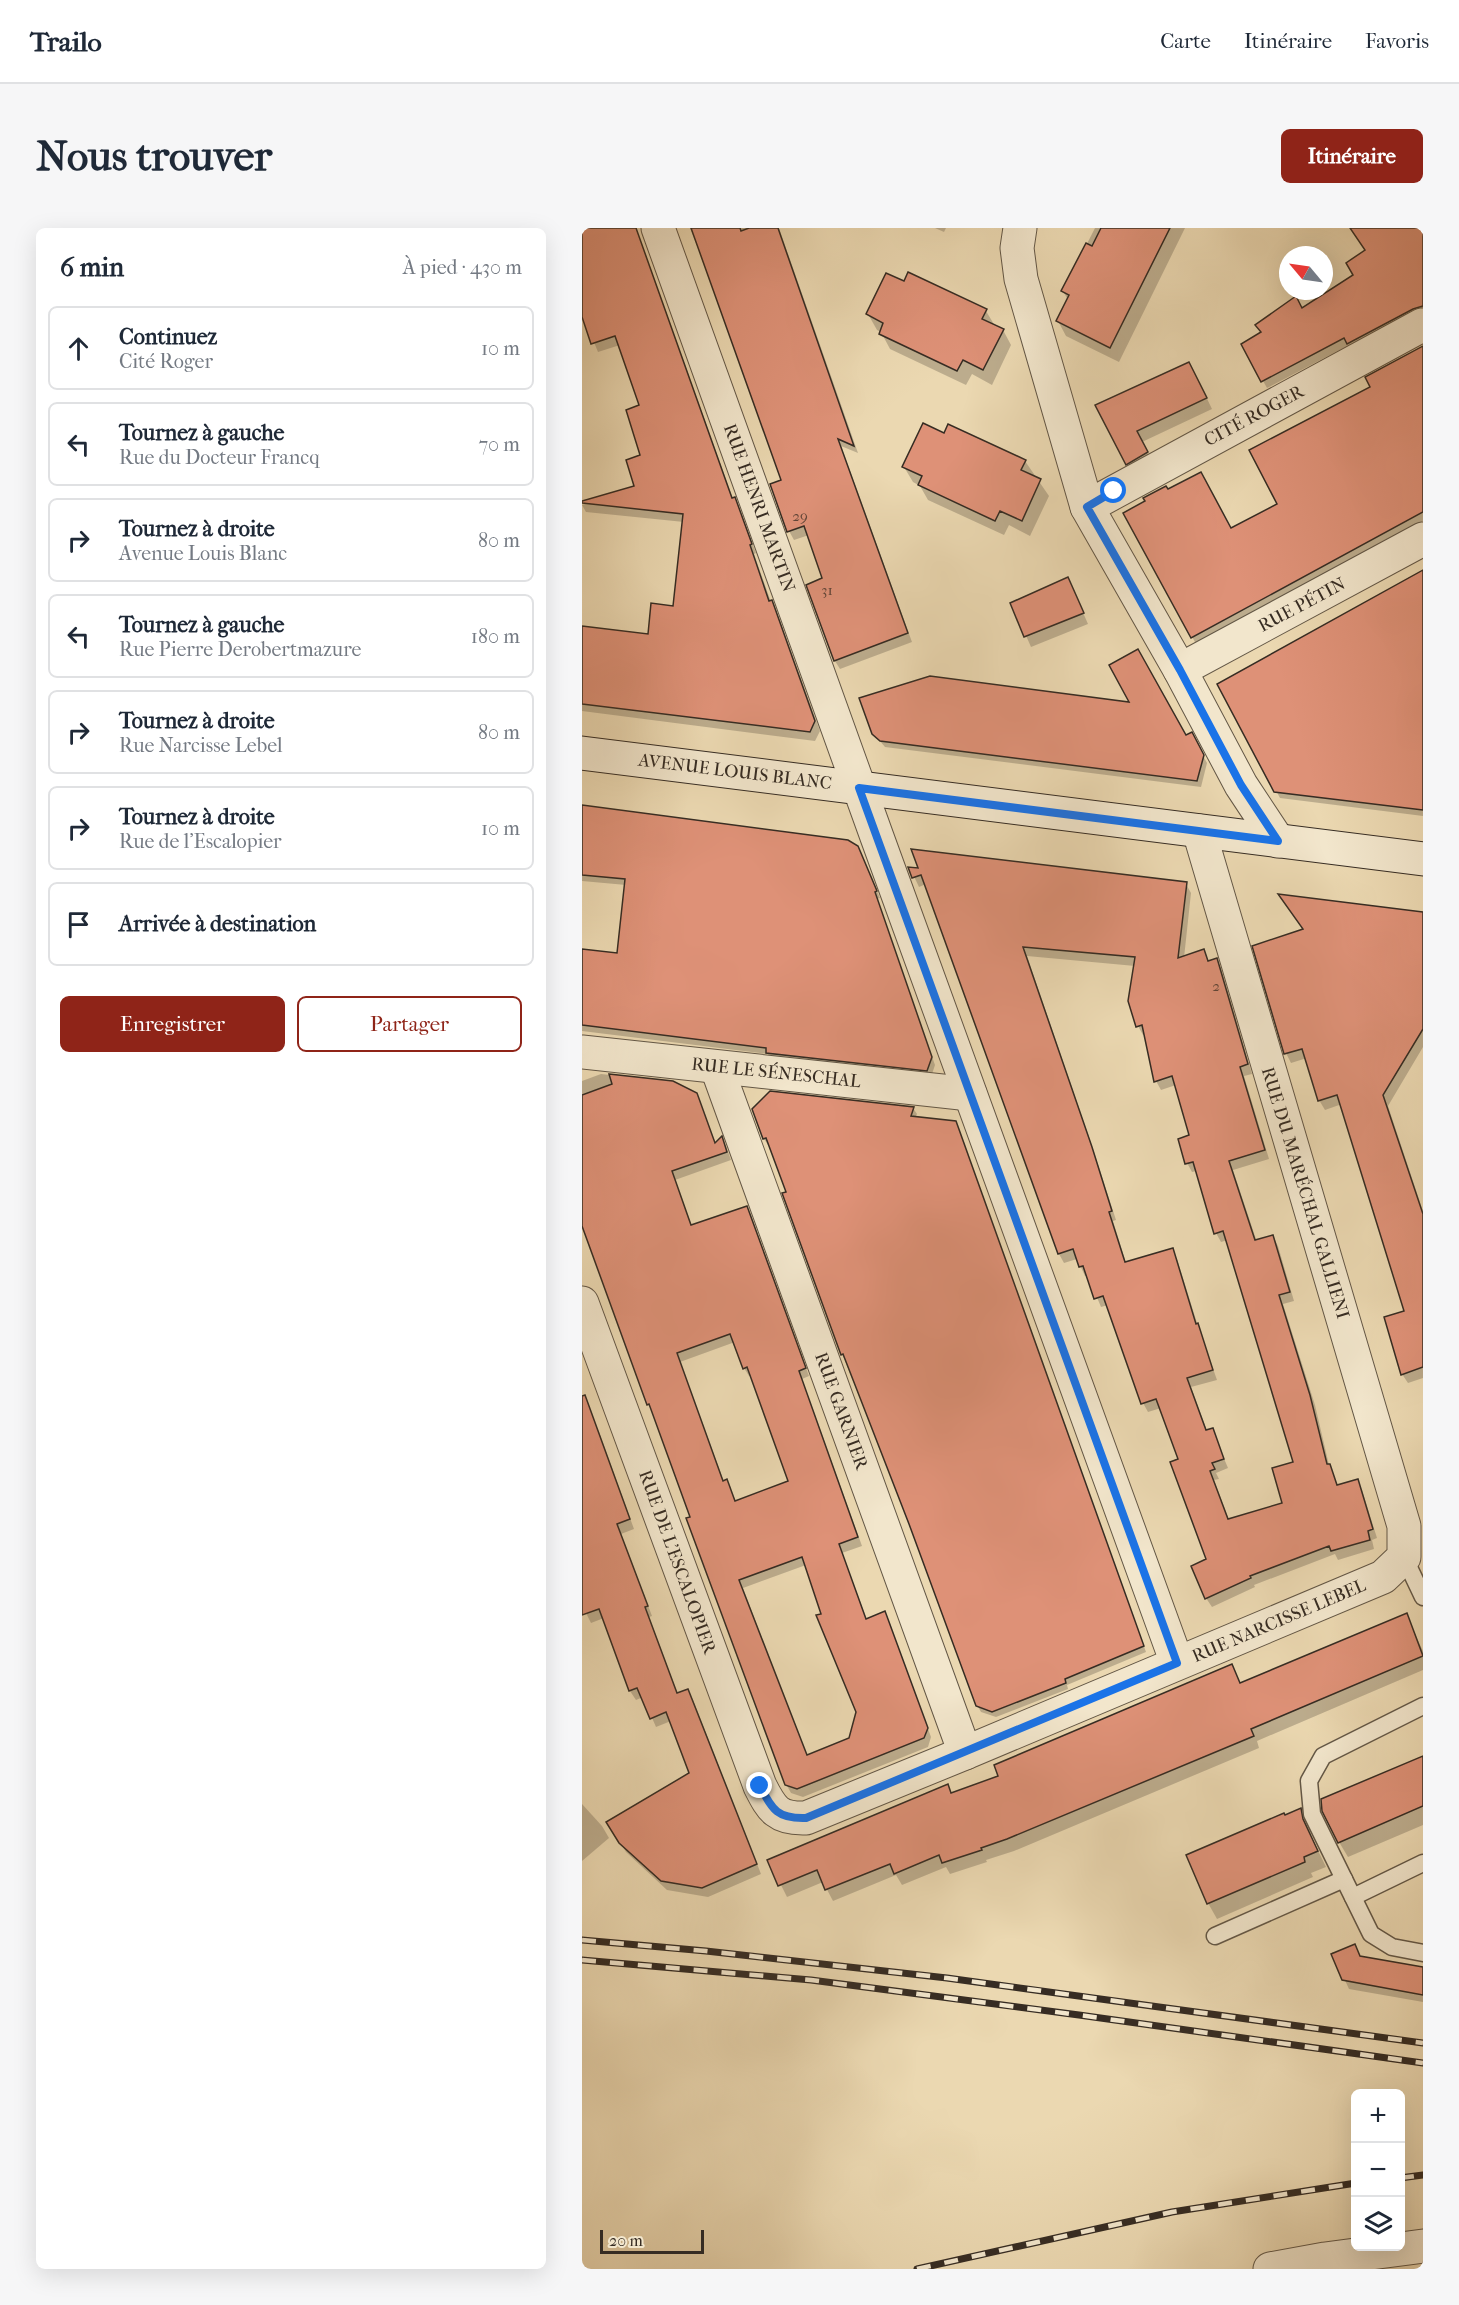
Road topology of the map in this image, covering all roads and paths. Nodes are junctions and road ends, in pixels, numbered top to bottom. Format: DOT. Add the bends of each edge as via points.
graph roads {
  1 [pos="658,228"];
  2 [pos="1020,228"];
  3 [pos="1422,326"];
  4 [pos="1087,507"];
  5 [pos="1423,539"];
  6 [pos="1180,670"];
  7 [pos="582,753"];
  8 [pos="859,788"];
  9 [pos="1199,831"];
  10 [pos="1278,841"];
  11 [pos="1423,859"];
  12 [pos="582,1052"];
  13 [pos="717,1068"];
  14 [pos="970,1094"];
  15 [pos="582,1304"];
  16 [pos="1404,1557"];
  17 [pos="1423,1598"];
  18 [pos="1177,1663"];
  19 [pos="1423,1706"];
  20 [pos="965,1754"];
  21 [pos="781,1815"];
  22 [pos="1423,1863"];
  23 [pos="1344,1879"];
  24 [pos="1353,1897"];
  25 [pos="1215,1936"];
  26 [pos="1423,1953"];
  27 [pos="1423,2246"];
  28 [pos="1270,2269"];
  1 -- 8 [label="street, RUE HENRI MARTIN"];
  2 -- 4 [label="street" via="1017,248 1021,279"];
  3 -- 4 [label="street, CITÉ ROGER"];
  4 -- 6 [label="street"];
  5 -- 6 [label="street, RUE PÉTIN"];
  6 -- 10 [label="street" via="1241,785"];
  7 -- 8 [label="street, AVENUE LOUIS BLANC"];
  8 -- 9 [label="street, AVENUE LOUIS BLANC"];
  8 -- 14 [label="street, RUE HENRI MARTIN"];
  9 -- 10 [label="street, AVENUE LOUIS BLANC"];
  9 -- 16 [label="street, RUE DU MARÉCHAL GALLIENI" via="1404,1527"];
  10 -- 11 [label="street, AVENUE LOUIS BLANC"];
  12 -- 13 [label="street, RUE LE SÉNESCHAL"];
  13 -- 14 [label="street, RUE LE SÉNESCHAL"];
  13 -- 20 [label="street, RUE GARNIER"];
  14 -- 18 [label="street, RUE HENRI MARTIN"];
  15 -- 21 [label="street, RUE DE L'ESCALOPIER" via="760,1786 770,1806"];
  16 -- 17 [label="lane"];
  16 -- 18 [label="street, RUE NARCISSE LEBEL" via="1383,1576"];
  18 -- 20 [label="street, RUE NARCISSE LEBEL"];
  19 -- 23 [label="lane" via="1323,1756 1309,1781 1312,1814"];
  20 -- 21 [label="street, RUE NARCISSE LEBEL" via="806,1818"];
  22 -- 24 [label="lane"];
  23 -- 24 [label="lane"];
  23 -- 25 [label="lane"];
  24 -- 26 [label="lane" via="1371,1934 1392,1947"];
  27 -- 28 [label="street"];
}
